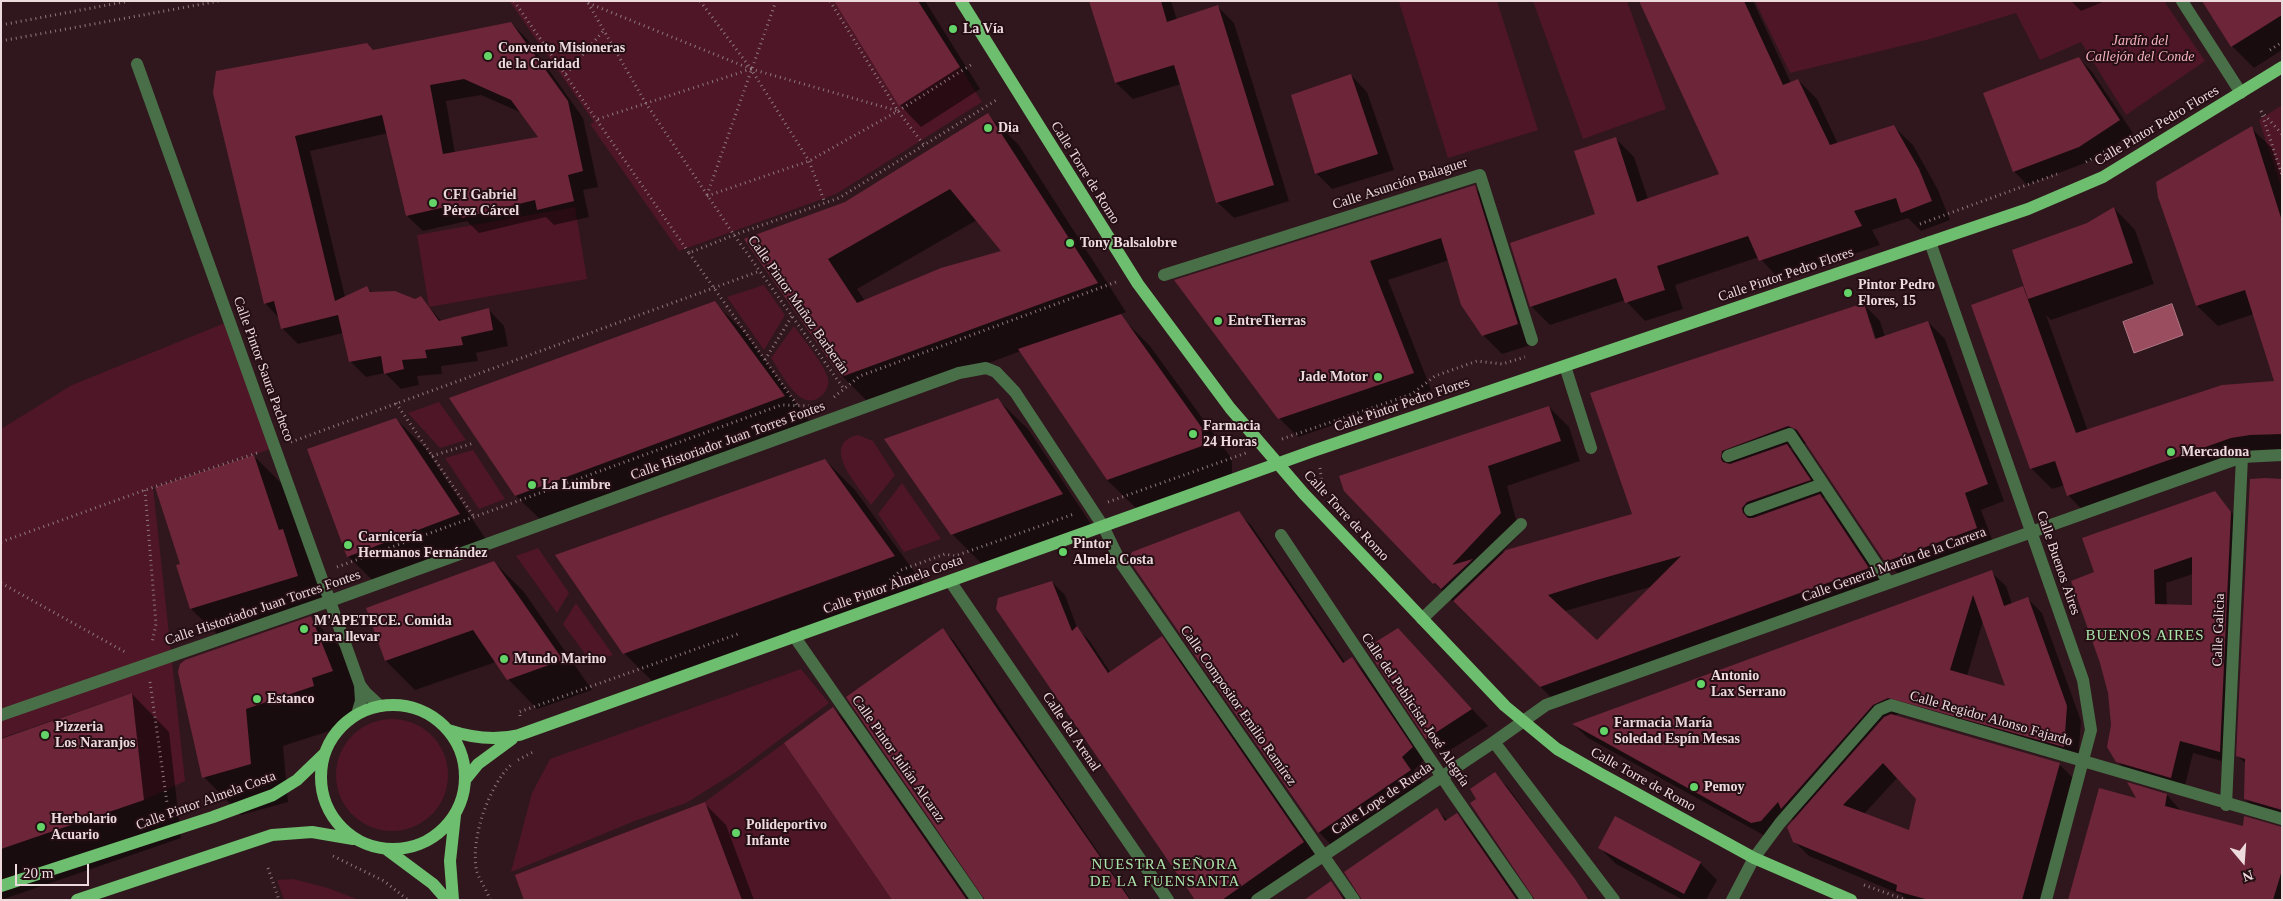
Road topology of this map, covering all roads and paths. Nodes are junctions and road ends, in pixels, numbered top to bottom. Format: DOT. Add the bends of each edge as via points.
graph roads {
  1 [pos="129,1"];
  2 [pos="219,1"];
  3 [pos="514,1"];
  4 [pos="700,1"];
  5 [pos="776,1"];
  6 [pos="830,1"];
  7 [pos="961,1"];
  8 [pos="2182,1"];
  9 [pos="1,25"];
  10 [pos="604,30"];
  11 [pos="1,41"];
  12 [pos="2282,42"];
  13 [pos="2267,52"];
  14 [pos="974,63"];
  15 [pos="137,64"];
  16 [pos="2282,67"];
  17 [pos="751,69"];
  18 [pos="566,74"];
  19 [pos="2241,93"];
  20 [pos="998,99"];
  21 [pos="645,102"];
  22 [pos="898,112"];
  23 [pos="598,119"];
  24 [pos="2282,134"];
  25 [pos="924,145"];
  26 [pos="2112,147"];
  27 [pos="809,161"];
  28 [pos="2081,164"];
  29 [pos="2061,172"];
  30 [pos="2282,175"];
  31 [pos="707,196"];
  32 [pos="825,203"];
  33 [pos="1914,226"];
  34 [pos="734,234"];
  35 [pos="1930,242"];
  36 [pos="689,253"];
  37 [pos="760,271"];
  38 [pos="1164,275"];
  39 [pos="1116,282"];
  40 [pos="715,288"];
  41 [pos="792,316"];
  42 [pos="1532,340"];
  43 [pos="1532,355"];
  44 [pos="765,360"];
  45 [pos="1565,366"];
  46 [pos="986,368"];
  47 [pos="844,389"];
  48 [pos="831,398"];
  49 [pos="396,404"];
  50 [pos="798,406"];
  51 [pos="814,406"];
  52 [pos="1276,434"];
  53 [pos="1283,439"];
  54 [pos="474,443"];
  55 [pos="1263,446"];
  56 [pos="274,448"];
  57 [pos="1591,448"];
  58 [pos="2282,454"];
  59 [pos="432,456"];
  60 [pos="1728,456"];
  61 [pos="2242,457"];
  62 [pos="1278,463"];
  63 [pos="1823,484"];
  64 [pos="1091,508"];
  65 [pos="1750,510"];
  66 [pos="474,517"];
  67 [pos="1520,524"];
  68 [pos="1103,526"];
  69 [pos="2031,532"];
  70 [pos="1281,535"];
  71 [pos="1,542"];
  72 [pos="320,573"];
  73 [pos="950,581"];
  74 [pos="886,582"];
  75 [pos="1,583"];
  76 [pos="1889,583"];
  77 [pos="330,601"];
  78 [pos="1422,619"];
  79 [pos="740,634"];
  80 [pos="794,636"];
  81 [pos="148,664"];
  82 [pos="360,685"];
  83 [pos="380,706"];
  84 [pos="357,714"];
  85 [pos="1,715"];
  86 [pos="1522,722"];
  87 [pos="448,730"];
  88 [pos="522,734"];
  89 [pos="1494,742"];
  90 [pos="324,754"];
  91 [pos="2082,761"];
  92 [pos="1442,777"];
  93 [pos="465,780"];
  94 [pos="2226,805"];
  95 [pos="455,814"];
  96 [pos="2282,820"];
  97 [pos="358,840"];
  98 [pos="386,848"];
  99 [pos="326,854"];
  100 [pos="1324,856"];
  101 [pos="1754,858"];
  102 [pos="268,868"];
  103 [pos="1,886"];
  104 [pos="77,900"];
  105 [pos="279,900"];
  106 [pos="408,900"];
  107 [pos="447,900"];
  108 [pos="453,900"];
  109 [pos="490,900"];
  110 [pos="977,900"];
  111 [pos="1168,900"];
  112 [pos="1257,900"];
  113 [pos="1354,900"];
  114 [pos="1527,900"];
  115 [pos="1614,900"];
  116 [pos="1732,900"];
  117 [pos="1851,900"];
  118 [pos="2046,900"];
  1 -- 9 [label="path"];
  2 -- 11 [label="path"];
  3 -- 18 [label="path"];
  4 -- 17 [label="path"];
  5 -- 17 [label="path"];
  6 -- 22 [label="path"];
  7 -- 55 [label="main road, Calle Torre de Romo" via="1138,284 1225,401"];
  8 -- 19 [label="street"];
  10 -- 17 [label="path, Calle Pintor Muñoz Barberán" via="588,3"];
  10 -- 18 [label="path"];
  10 -- 21 [label="path, Calle Pintor Muñoz Barberán"];
  12 -- 13 [label="path"];
  14 -- 22 [label="path"];
  15 -- 56 [label="street, Calle Pintor Saura Pacheco"];
  16 -- 19 [label="main road, Calle Pintor Pedro Flores"];
  17 -- 21 [label="path"];
  17 -- 22 [label="path"];
  17 -- 27 [label="path"];
  17 -- 31 [label="path"];
  18 -- 23 [label="path"];
  19 -- 35 [label="main road, Calle Pintor Pedro Flores" via="2086,185 2028,209"];
  20 -- 25 [label="path"];
  21 -- 23 [label="path"];
  21 -- 31 [label="path, Calle Pintor Muñoz Barberán"];
  22 -- 25 [label="path"];
  22 -- 27 [label="path"];
  23 -- 36 [label="path"];
  24 -- 30 [label="path" via="2261,110"];
  25 -- 32 [label="path" via="839,198"];
  26 -- 28 [label="path"];
  27 -- 31 [label="path"];
  27 -- 32 [label="path"];
  29 -- 33 [label="path"];
  31 -- 34 [label="path, Calle Pintor Muñoz Barberán"];
  32 -- 34 [label="path"];
  34 -- 36 [label="path"];
  34 -- 37 [label="path, Calle Pintor Muñoz Barberán"];
  35 -- 45 [label="main road, Calle Pintor Pedro Flores"];
  35 -- 69 [label="street, Calle Buenos Aires"];
  36 -- 40 [label="path"];
  37 -- 40 [label="path"];
  37 -- 41 [label="path, Calle Pintor Muñoz Barberán"];
  38 -- 42 [label="street, Calle Asunción Balaguer" via="1480,175"];
  39 -- 47 [label="path" via="860,376"];
  40 -- 44 [label="path"];
  40 -- 49 [label="path"];
  41 -- 44 [label="path"];
  41 -- 47 [label="path, Calle Pintor Muñoz Barberán"];
  43 -- 53 [label="path" via="1502,364 1477,361 1435,376 1412,394"];
  44 -- 50 [label="path"];
  45 -- 57 [label="street"];
  45 -- 62 [label="main road, Calle Pintor Pedro Flores"];
  46 -- 64 [label="street, Calle Compositor Emilio Ramírez" via="996,372 1015,392"];
  46 -- 77 [label="street, Calle Historiador Juan Torres Fontes" via="959,373"];
  47 -- 48 [label="path"];
  49 -- 56 [label="path"];
  49 -- 59 [label="path"];
  50 -- 51 [label="path"];
  50 -- 66 [label="path" via="781,405"];
  52 -- 53 [label="path"];
  53 -- 55 [label="path"];
  54 -- 59 [label="path"];
  55 -- 62 [label="main road, Calle Torre de Romo"];
  55 -- 64 [label="path"];
  56 -- 71 [label="path"];
  56 -- 72 [label="street, Calle Pintor Saura Pacheco"];
  58 -- 61 [label="street, Calle General Martín de la Carrera"];
  59 -- 66 [label="path"];
  60 -- 63 [label="street" via="1790,434"];
  61 -- 69 [label="street, Calle General Martín de la Carrera"];
  61 -- 94 [label="street, Calle Galicia"];
  62 -- 68 [label="main road, Calle Pintor Almela Costa"];
  62 -- 78 [label="main road, Calle Torre de Romo"];
  63 -- 65 [label="street"];
  63 -- 76 [label="street"];
  64 -- 68 [label="street, Calle Compositor Emilio Ramírez"];
  64 -- 74 [label="path" via="955,556 944,554 919,563 901,570"];
  66 -- 72 [label="path"];
  67 -- 78 [label="street"];
  68 -- 73 [label="main road, Calle Pintor Almela Costa"];
  68 -- 100 [label="street, Calle Compositor Emilio Ramírez" via="1121,563"];
  69 -- 76 [label="street, Calle General Martín de la Carrera"];
  69 -- 91 [label="street, Calle Buenos Aires" via="2083,680 2091,730"];
  70 -- 92 [label="street, Calle del Publicista José Alegría"];
  72 -- 77 [label="street, Calle Pintor Saura Pacheco"];
  73 -- 80 [label="main road, Calle Pintor Almela Costa"];
  73 -- 111 [label="street, Calle del Arenal"];
  75 -- 81 [label="path"];
  76 -- 86 [label="street, Calle General Martín de la Carrera" via="1546,705"];
  77 -- 81 [label="street, Calle Historiador Juan Torres Fontes"];
  77 -- 82 [label="street, Calle Pintor Saura Pacheco"];
  78 -- 86 [label="main road, Calle Torre de Romo"];
  79 -- 88 [label="path" via="519,712"];
  80 -- 88 [label="main road, Calle Pintor Almela Costa"];
  80 -- 110 [label="street, Calle Pintor Julián Alcaraz"];
  81 -- 85 [label="street, Calle Historiador Juan Torres Fontes"];
  82 -- 83 [label="street, Calle Pintor Saura Pacheco"];
  82 -- 84 [label="street, Calle Pintor Saura Pacheco" via="361,701"];
  83 -- 84 [label="main road"];
  83 -- 87 [label="main road" via="414,707 432,716"];
  84 -- 90 [label="main road" via="342,724"];
  86 -- 89 [label="street, Calle Lope de Rueda"];
  86 -- 101 [label="main road, Calle Torre de Romo" via="1557,749"];
  87 -- 88 [label="main road, Calle Pintor Almela Costa" via="486,739"];
  87 -- 93 [label="main road" via="459,748"];
  88 -- 93 [label="main road, Calle Pintor Almela Costa" via="490,754"];
  88 -- 109 [label="path" via="533,752 513,764 496,783 478,839 477,872"];
  89 -- 92 [label="street, Calle Lope de Rueda"];
  89 -- 115 [label="street"];
  90 -- 97 [label="main road" via="320,776 323,798 340,826"];
  90 -- 103 [label="main road, Calle Pintor Almela Costa" via="297,780 273,796"];
  91 -- 94 [label="street, Calle Regidor Alonso Fajardo"];
  91 -- 101 [label="street, Calle Regidor Alonso Fajardo" via="1891,705 1879,710 1780,823"];
  91 -- 118 [label="street, Calle Buenos Aires"];
  92 -- 100 [label="street, Calle Lope de Rueda"];
  92 -- 114 [label="street, Calle del Publicista José Alegría"];
  93 -- 95 [label="main road"];
  94 -- 96 [label="street, Calle Regidor Alonso Fajardo"];
  95 -- 98 [label="main road" via="430,838 409,847"];
  95 -- 108 [label="main road" via="450,861"];
  97 -- 98 [label="main road"];
  97 -- 104 [label="main road" via="312,832 272,835"];
  98 -- 107 [label="main road" via="433,884"];
  99 -- 106 [label="path" via="384,881"];
  100 -- 112 [label="street, Calle Lope de Rueda"];
  100 -- 113 [label="street, Calle Compositor Emilio Ramírez"];
  101 -- 116 [label="street, Calle Regidor Alonso Fajardo"];
  101 -- 117 [label="main road, Calle Torre de Romo"];
  102 -- 105 [label="path"];
}
